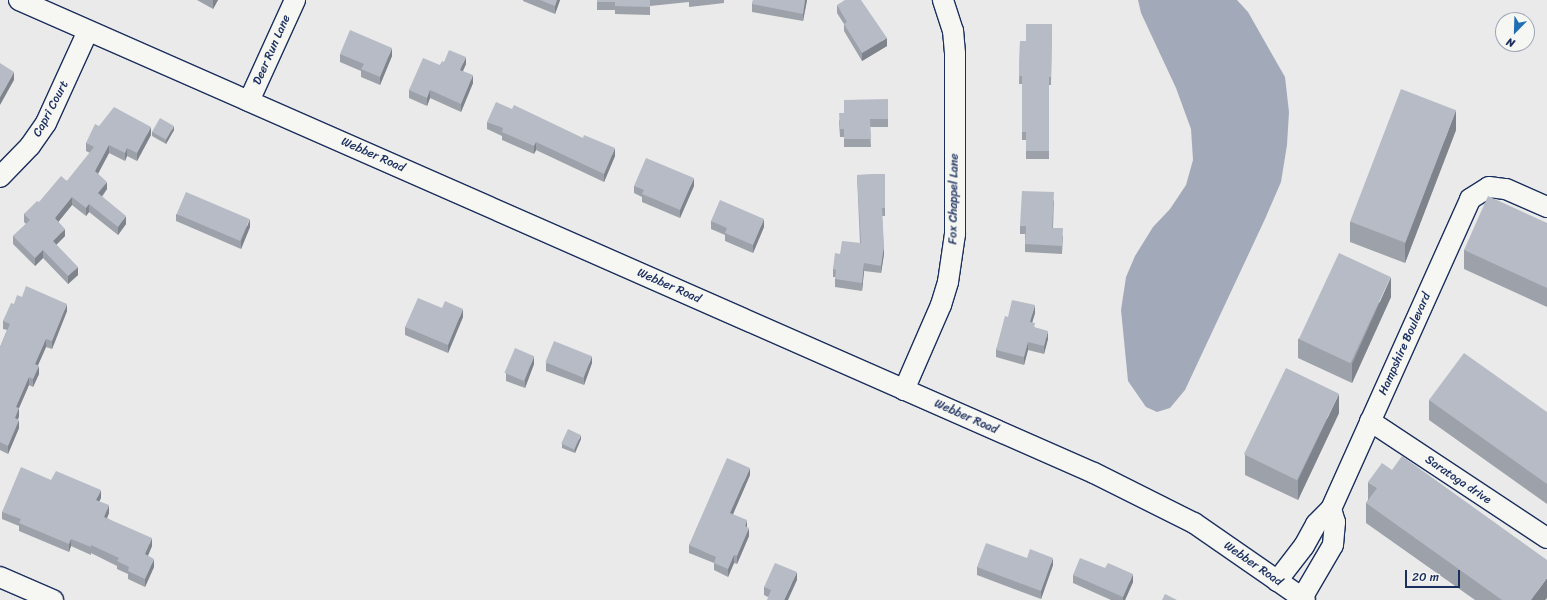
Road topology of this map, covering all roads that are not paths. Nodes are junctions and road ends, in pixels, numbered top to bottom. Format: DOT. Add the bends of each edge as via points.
graph roads {
  1 [pos="19,0"];
  2 [pos="295,0"];
  3 [pos="943,0"];
  4 [pos="88,31"];
  5 [pos="250,101"];
  6 [pos="0,177"];
  7 [pos="1547,207"];
  8 [pos="904,390"];
  9 [pos="1370,421"];
  10 [pos="1331,509"];
  11 [pos="1547,538"];
  12 [pos="0,577"];
  13 [pos="1277,581"];
  14 [pos="1303,599"];
  15 [pos="53,600"];
  1 -- 4 [label="street, Webber Road"];
  2 -- 5 [label="street, Deer Run Lane"];
  3 -- 8 [label="street, Fox Chappel Lane" via="953,31 955,53 955,234 941,305"];
  4 -- 5 [label="street, Webber Road"];
  4 -- 6 [label="street, Capri Court" via="46,123 30,146"];
  5 -- 8 [label="street, Webber Road"];
  7 -- 9 [label="street, Hampshire Boulevard" via="1506,189 1489,187 1470,199"];
  8 -- 13 [label="street, Webber Road" via="1149,499 1194,523"];
  9 -- 10 [label="street, Hampshire Boulevard"];
  9 -- 11 [label="street, Saratoga drive"];
  10 -- 13 [label="street, Hampshire Boulevard" via="1316,524 1304,546"];
  10 -- 14 [label="street" via="1335,522 1333,545"];
  12 -- 15 [label="street"];
  13 -- 14 [label="street, Webber Road"];
}
